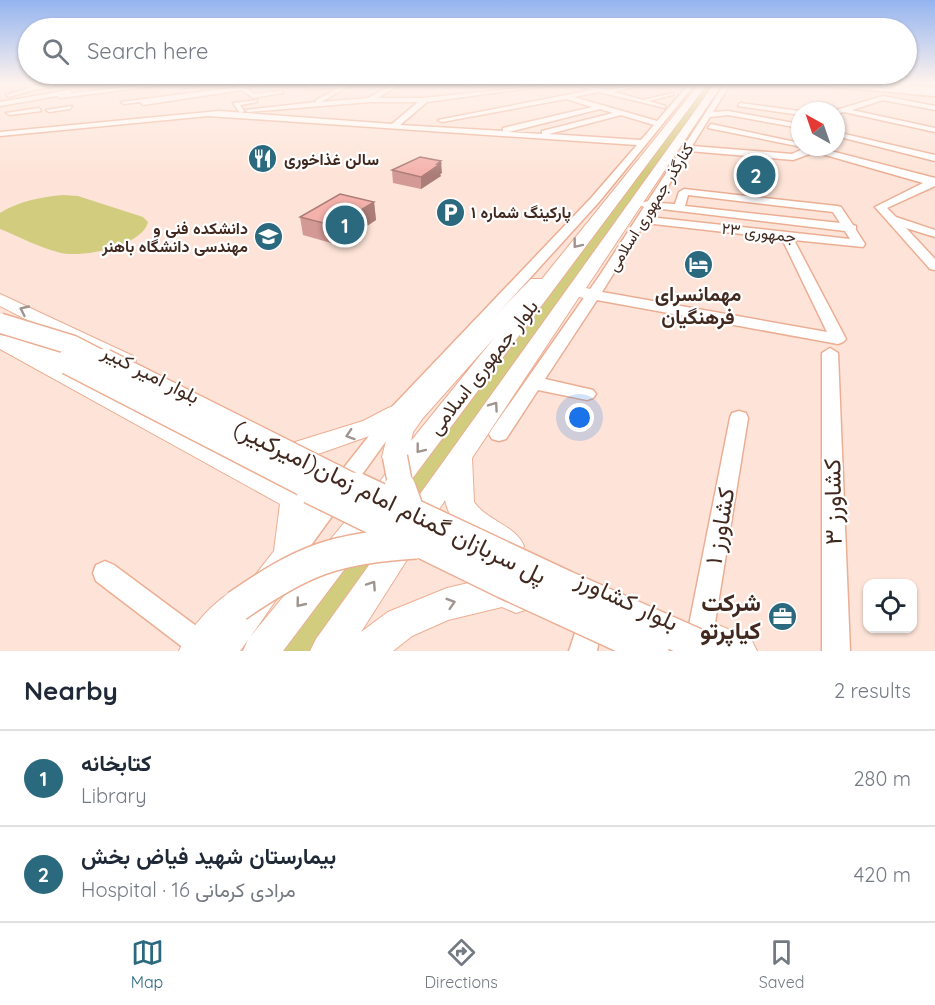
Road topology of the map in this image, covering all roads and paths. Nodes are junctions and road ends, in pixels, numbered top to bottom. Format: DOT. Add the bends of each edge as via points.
graph roads {
  1 [pos="142,113"];
  2 [pos="201,113"];
  3 [pos="231,113"];
  4 [pos="289,113"];
  5 [pos="340,113"];
  6 [pos="374,113"];
  7 [pos="409,113"];
  8 [pos="447,113"];
  9 [pos="485,113"];
  10 [pos="574,113"];
  11 [pos="620,113"];
  12 [pos="621,113"];
  13 [pos="661,113"];
  14 [pos="688,113"];
  15 [pos="688,113"];
  16 [pos="727,113"];
  17 [pos="747,113"];
  18 [pos="751,113"];
  19 [pos="853,113"];
  20 [pos="924,113"];
  21 [pos="4,114"];
  22 [pos="190,116"];
  23 [pos="278,119"];
  24 [pos="142,120"];
  25 [pos="442,120"];
  26 [pos="326,122"];
  27 [pos="779,122"];
  28 [pos="791,122"];
  29 [pos="901,122"];
  30 [pos="791,123"];
  31 [pos="359,125"];
  32 [pos="393,127"];
  33 [pos="881,129"];
  34 [pos="434,130"];
  35 [pos="935,130"];
  36 [pos="0,132"];
  37 [pos="845,133"];
  38 [pos="871,133"];
  39 [pos="491,134"];
  40 [pos="845,135"];
  41 [pos="532,136"];
  42 [pos="755,136"];
  43 [pos="849,136"];
  44 [pos="861,136"];
  45 [pos="662,137"];
  46 [pos="845,138"];
  47 [pos="791,143"];
  48 [pos="919,150"];
  49 [pos="935,151"];
  50 [pos="726,152"];
  51 [pos="903,154"];
  52 [pos="795,156"];
  53 [pos="841,156"];
  54 [pos="935,158"];
  55 [pos="873,166"];
  56 [pos="934,182"];
  57 [pos="616,183"];
  58 [pos="595,200"];
  59 [pos="679,208"];
  60 [pos="643,209"];
  61 [pos="890,219"];
  62 [pos="852,228"];
  63 [pos="935,234"];
  64 [pos="789,241"];
  65 [pos="561,266"];
  66 [pos="935,266"];
  67 [pos="584,293"];
  68 [pos="0,299"];
  69 [pos="2,329"];
  70 [pos="70,353"];
  71 [pos="830,353"];
  72 [pos="535,383"];
  73 [pos="587,394"];
  74 [pos="396,414"];
  75 [pos="740,418"];
  76 [pos="499,434"];
  77 [pos="301,450"];
  78 [pos="462,452"];
  79 [pos="294,498"];
  80 [pos="409,513"];
  81 [pos="418,543"];
  82 [pos="516,549"];
  83 [pos="287,558"];
  84 [pos="105,573"];
  85 [pos="503,591"];
  86 [pos="585,642"];
  87 [pos="706,643"];
  88 [pos="203,647"];
  89 [pos="261,651"];
  90 [pos="328,651"];
  91 [pos="364,651"];
  92 [pos="622,651"];
  93 [pos="653,651"];
  94 [pos="739,651"];
  95 [pos="836,651"];
  1 -- 24 [label="street"];
  2 -- 22 [label="street"];
  3 -- 23 [label="street"];
  4 -- 23 [label="street"];
  5 -- 26 [label="street"];
  6 -- 31 [label="street"];
  7 -- 32 [label="street"];
  8 -- 25 [label="street"];
  9 -- 25 [label="street"];
  10 -- 39 [label="street"];
  11 -- 41 [label="street"];
  12 -- 45 [label="street"];
  13 -- 45 [label="street"];
  14 -- 45 [label="main road, بلوار جمهوری اسلامی"];
  15 -- 45 [label="street, کنارگذر جمهوری اسلامی"];
  16 -- 42 [label="street"];
  17 -- 27 [label="street"];
  18 -- 28 [label="street"];
  19 -- 29 [label="street"];
  20 -- 29 [label="street"];
  21 -- 36 [label="street"];
  22 -- 24 [label="street"];
  23 -- 26 [label="street"];
  24 -- 36 [label="street"];
  25 -- 34 [label="street"];
  26 -- 31 [label="street"];
  27 -- 30 [label="street"];
  27 -- 42 [label="street"];
  29 -- 33 [label="street"];
  29 -- 35 [label="street"];
  31 -- 32 [label="street"];
  32 -- 34 [label="street"];
  34 -- 39 [label="street"];
  37 -- 44 [label="street"];
  38 -- 44 [label="street"];
  39 -- 41 [label="street"];
  40 -- 43 [label="street"];
  41 -- 45 [label="street" via="594,141"];
  42 -- 47 [label="street"];
  42 -- 50 [label="street"];
  43 -- 46 [label="street"];
  43 -- 48 [label="street"];
  44 -- 48 [label="street"];
  45 -- 50 [label="street"];
  45 -- 57 [label="street, کنارگذر جمهوری اسلامی"];
  45 -- 57 [label="main road, بلوار جمهوری اسلامی" via="635,169"];
  45 -- 60 [label="main road, بلوار جمهوری اسلامی"];
  48 -- 49 [label="street"];
  48 -- 54 [label="street"];
  50 -- 52 [label="street"];
  51 -- 55 [label="street"];
  53 -- 55 [label="street"];
  55 -- 56 [label="street"];
  56 -- 61 [label="street" via="880,207"];
  57 -- 58 [label="main road"];
  57 -- 65 [label="main road, بلوار جمهوری اسلامی, one-way"];
  58 -- 74 [label="street"];
  59 -- 60 [label="street"];
  59 -- 62 [label="street"];
  59 -- 62 [label="street" via="684,192 837,209"];
  60 -- 62 [label="street, ۲۳ جمهوری" via="859,244"];
  60 -- 67 [label="main road, بلوار جمهوری اسلامی"];
  61 -- 63 [label="street"];
  61 -- 66 [label="street"];
  64 -- 67 [label="street" via="838,339"];
  65 -- 80 [label="main road, bridge" via="532,286 401,430 395,457"];
  65 -- 89 [label="main road, بلوار جمهوری اسلامی, one-way"];
  67 -- 72 [label="street"];
  78 -- 67 [label="main road, بلوار جمهوری اسلامی, one-way"];
  77 -- 68 [label="main road, بلوار امیر کبیر, one-way"];
  69 -- 70 [label="main road"];
  69 -- 79 [label="main road, بلوار امیر کبیر"];
  70 -- 80 [label="main road, پل سربازان گمنام امام زمان(امیرکبیر), bridge"];
  70 -- 81 [label="main road, پل سربازان گمنام امام زمان(امیرکبیر), bridge" via="274,471"];
  71 -- 95 [label="street, کشاورز ۳"];
  72 -- 73 [label="street"];
  72 -- 76 [label="street"];
  74 -- 77 [label="main road, one-way" via="371,428"];
  74 -- 83 [label="street"];
  75 -- 87 [label="street, کشاورز ۱"];
  77 -- 79 [label="main road, بلوار امیر کبیر" via="333,471 336,480 320,499"];
  78 -- 82 [label="main road" via="456,484 461,509 470,523"];
  90 -- 78 [label="main road, بلوار جمهوری اسلامی, one-way"];
  79 -- 83 [label="main road"];
  80 -- 87 [label="main road, پل سربازان گمنام امام زمان(امیرکبیر), bridge" via="565,586"];
  81 -- 88 [label="main road, bridge" via="334,551 300,564 237,606"];
  81 -- 93 [label="main road, پل سربازان گمنام امام زمان(امیرکبیر), bridge"];
  82 -- 85 [label="main road" via="481,545 466,553 466,564 480,578"];
  82 -- 87 [label="main road, بلوار کشاورز"];
  83 -- 88 [label="main road"];
  84 -- 88 [label="street"];
  85 -- 86 [label="main road" via="545,612"];
  91 -- 85 [label="main road, one-way" via="400,624 424,612"];
  86 -- 92 [label="main road"];
  87 -- 94 [label="main road, بلوار کشاورز"];
}
